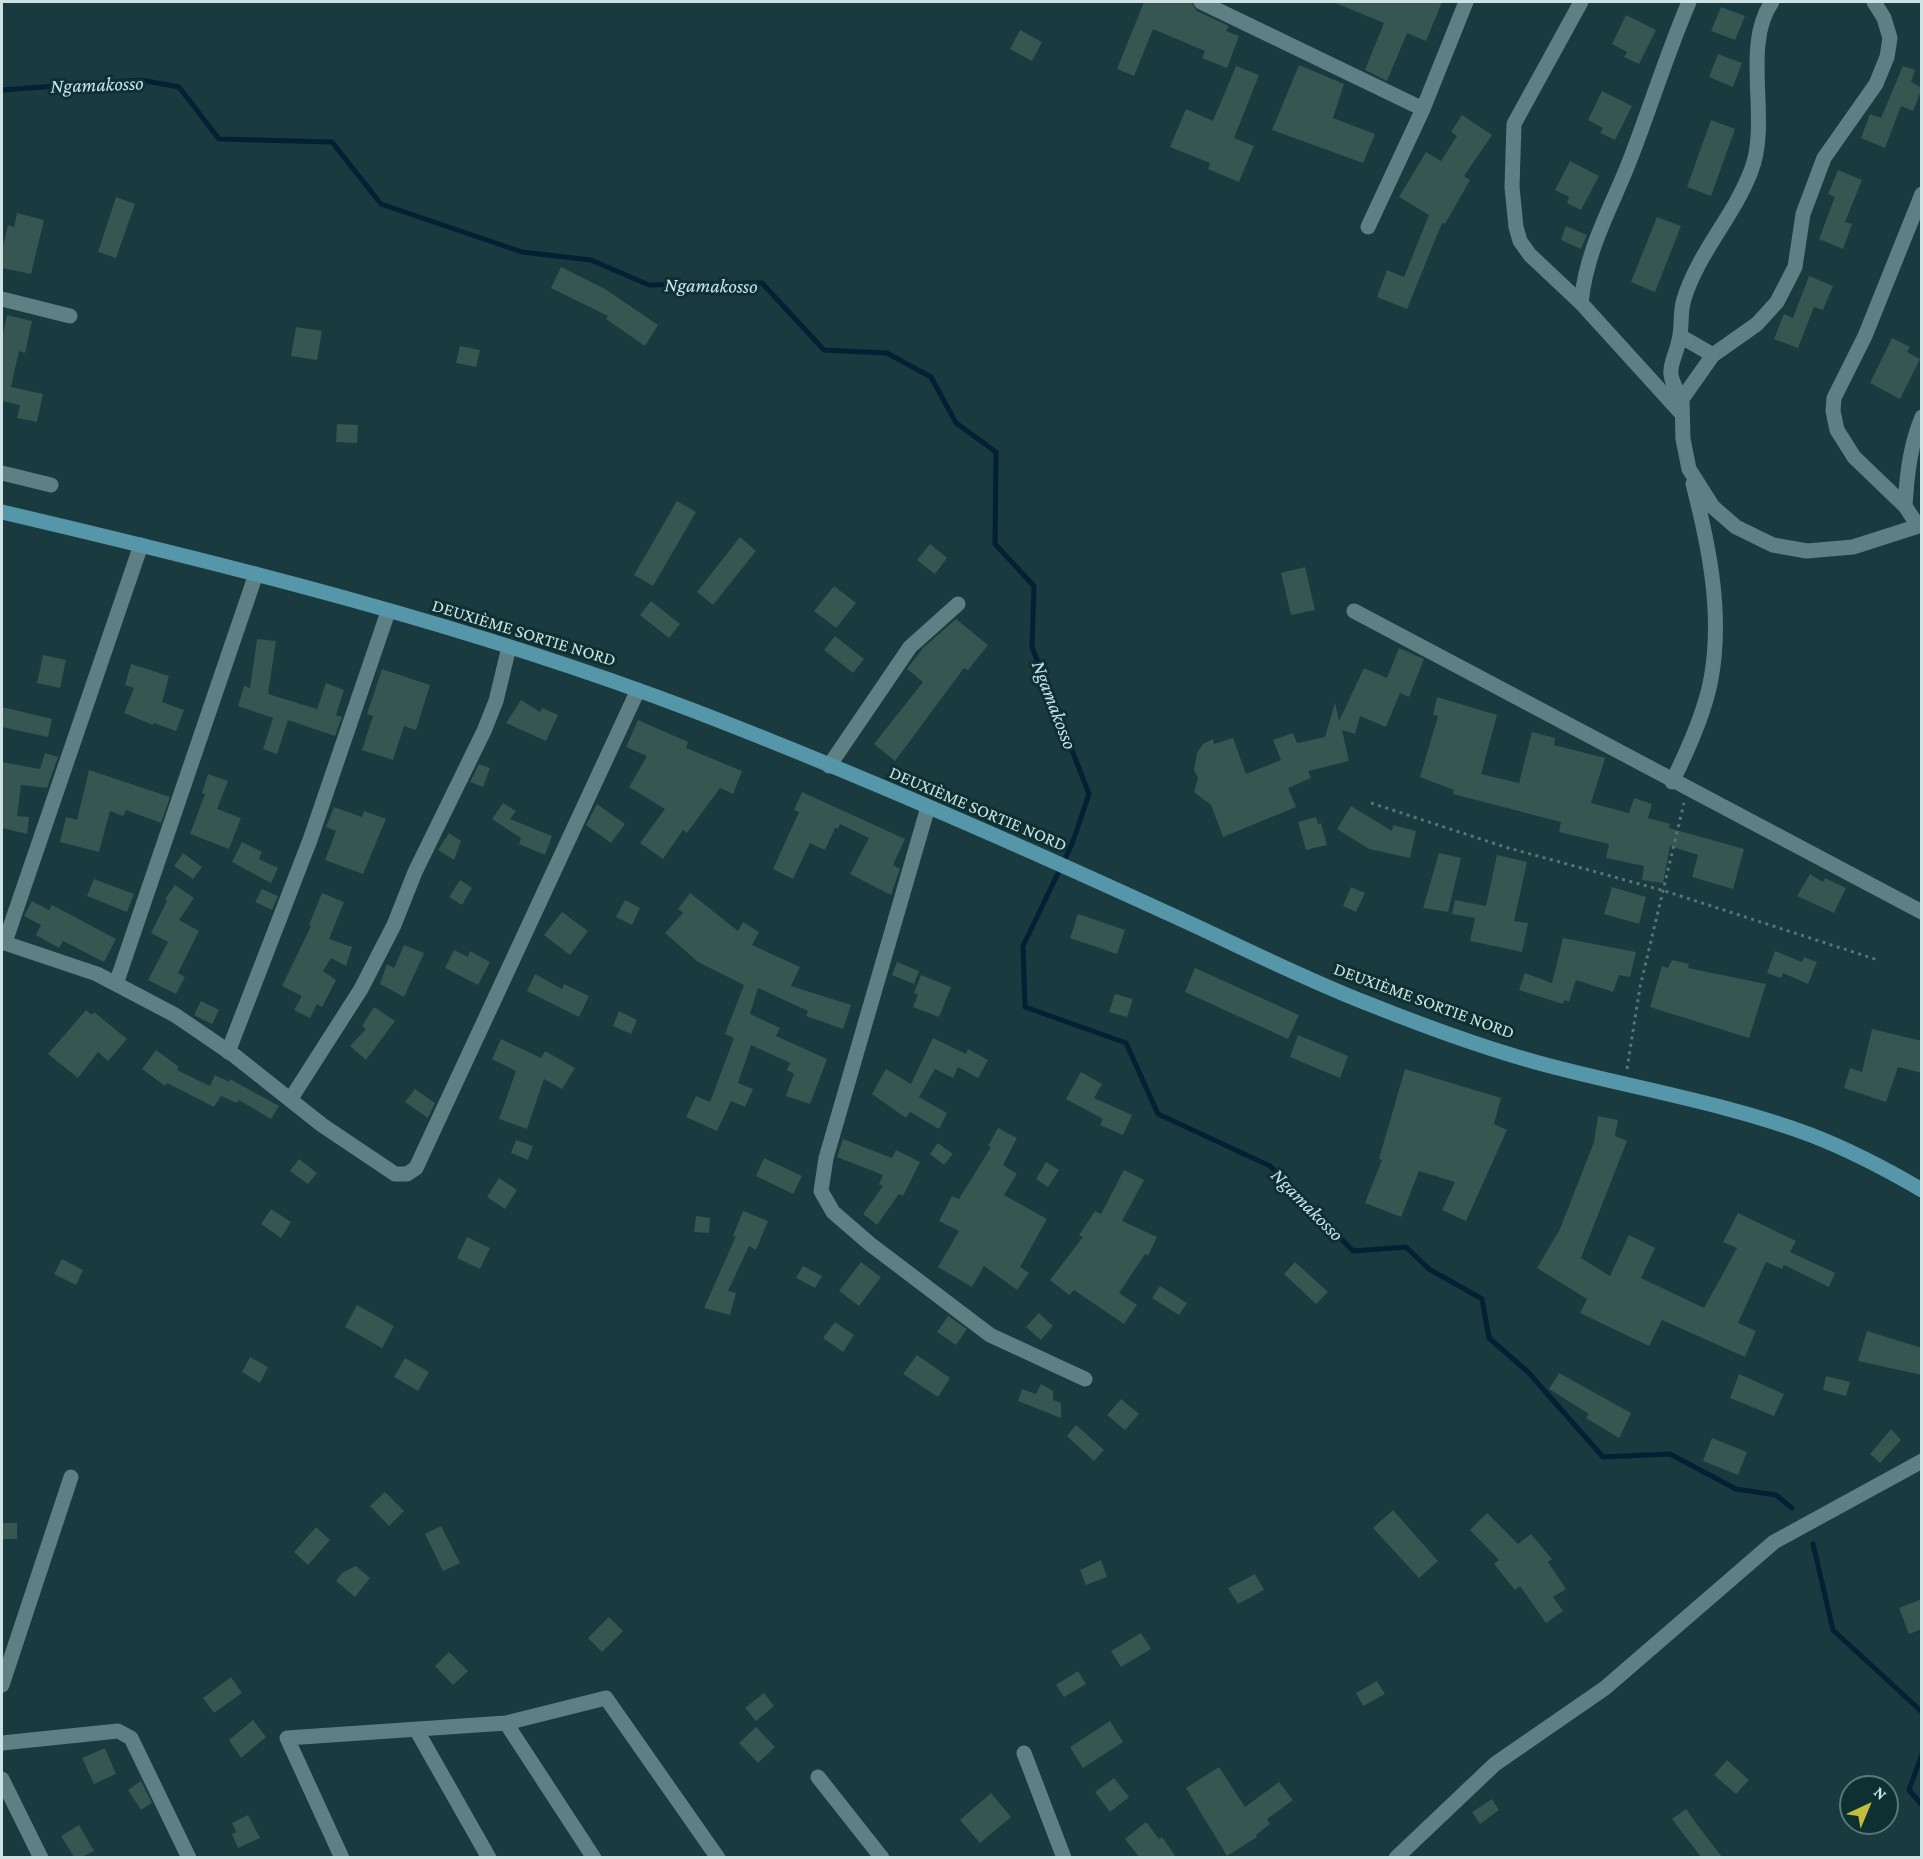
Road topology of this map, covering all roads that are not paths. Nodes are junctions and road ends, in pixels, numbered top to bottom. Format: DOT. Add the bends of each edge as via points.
graph roads {
  1 [pos="1201,2"];
  2 [pos="1466,2"];
  3 [pos="1581,2"];
  4 [pos="1689,2"];
  5 [pos="1772,2"];
  6 [pos="1874,2"];
  7 [pos="1423,109"];
  8 [pos="1922,194"];
  9 [pos="1368,227"];
  10 [pos="2,299"];
  11 [pos="1581,303"];
  12 [pos="70,316"];
  13 [pos="1680,336"];
  14 [pos="1713,355"];
  15 [pos="1682,406"];
  16 [pos="1922,417"];
  17 [pos="1689,469"];
  18 [pos="2,473"];
  19 [pos="51,484"];
  20 [pos="1905,506"];
  21 [pos="2,512"];
  22 [pos="1920,526"];
  23 [pos="141,545"];
  24 [pos="256,574"];
  25 [pos="958,604"];
  26 [pos="1354,611"];
  27 [pos="388,612"];
  28 [pos="509,647"];
  29 [pos="638,690"];
  30 [pos="829,766"];
  31 [pos="1672,782"];
  32 [pos="928,807"];
  33 [pos="1922,912"];
  34 [pos="3,942"];
  35 [pos="116,984"];
  36 [pos="228,1052"];
  37 [pos="290,1100"];
  38 [pos="1922,1190"];
  39 [pos="1085,1379"];
  40 [pos="1922,1461"];
  41 [pos="71,1477"];
  42 [pos="2,1685"];
  43 [pos="506,1722"];
  44 [pos="417,1731"];
  45 [pos="2,1743"];
  46 [pos="1024,1753"];
  47 [pos="818,1778"];
  48 [pos="2,1779"];
  49 [pos="41,1857"];
  50 [pos="189,1857"];
  51 [pos="342,1857"];
  52 [pos="489,1857"];
  53 [pos="594,1857"];
  54 [pos="718,1857"];
  55 [pos="882,1857"];
  56 [pos="1064,1857"];
  57 [pos="1396,1857"];
  1 -- 7 [label="street"];
  2 -- 7 [label="street"];
  3 -- 11 [label="street" via="1514,124 1511,168 1513,211 1520,241"];
  4 -- 11 [label="street" via="1590,254"];
  5 -- 13 [label="street" via="1765,11 1761,35 1756,157 1738,198 1693,276 1679,317"];
  6 -- 14 [label="street" via="1890,38 1887,57 1876,84 1824,158 1813,183 1803,214 1795,267 1777,302 1757,324"];
  7 -- 9 [label="street"];
  8 -- 20 [label="street" via="1865,336 1834,398 1833,411 1837,430 1854,457"];
  10 -- 12 [label="street"];
  11 -- 15 [label="street"];
  13 -- 14 [label="street"];
  13 -- 15 [label="street" via="1671,375"];
  14 -- 15 [label="street"];
  15 -- 17 [label="street"];
  16 -- 20 [label="street" via="1913,437"];
  17 -- 22 [label="street" via="1713,507 1736,527 1773,545 1807,551 1853,547"];
  17 -- 31 [label="street" via="1708,544 1715,640 1711,680"];
  18 -- 19 [label="street"];
  20 -- 22 [label="street"];
  21 -- 23 [label="main road, DEUXIÈME SORTIE NORD"];
  23 -- 24 [label="main road, DEUXIÈME SORTIE NORD"];
  23 -- 34 [label="street"];
  24 -- 27 [label="main road, DEUXIÈME SORTIE NORD"];
  24 -- 35 [label="street"];
  25 -- 30 [label="street" via="910,647"];
  26 -- 31 [label="street"];
  27 -- 28 [label="main road, DEUXIÈME SORTIE NORD"];
  27 -- 36 [label="street" via="310,840"];
  28 -- 29 [label="main road, DEUXIÈME SORTIE NORD"];
  28 -- 37 [label="street" via="484,731 415,872 394,925 361,989"];
  29 -- 30 [label="main road, DEUXIÈME SORTIE NORD"];
  29 -- 37 [label="street" via="416,1168 407,1174 394,1174"];
  30 -- 32 [label="main road, DEUXIÈME SORTIE NORD"];
  31 -- 33 [label="street"];
  32 -- 38 [label="main road, DEUXIÈME SORTIE NORD" via="1363,1002 1446,1034 1811,1135"];
  32 -- 39 [label="street" via="826,1158 821,1191 833,1212 870,1244 990,1335"];
  34 -- 35 [label="street"];
  35 -- 36 [label="street" via="175,1015"];
  36 -- 37 [label="street"];
  40 -- 57 [label="street" via="1774,1542 1605,1688 1495,1764"];
  41 -- 42 [label="street"];
  43 -- 44 [label="street"];
  43 -- 53 [label="street"];
  43 -- 54 [label="street" via="606,1698"];
  44 -- 51 [label="street" via="287,1738"];
  44 -- 52 [label="street"];
  45 -- 50 [label="street" via="118,1731 131,1738"];
  46 -- 56 [label="street"];
  47 -- 55 [label="street"];
  48 -- 49 [label="street"];
}
